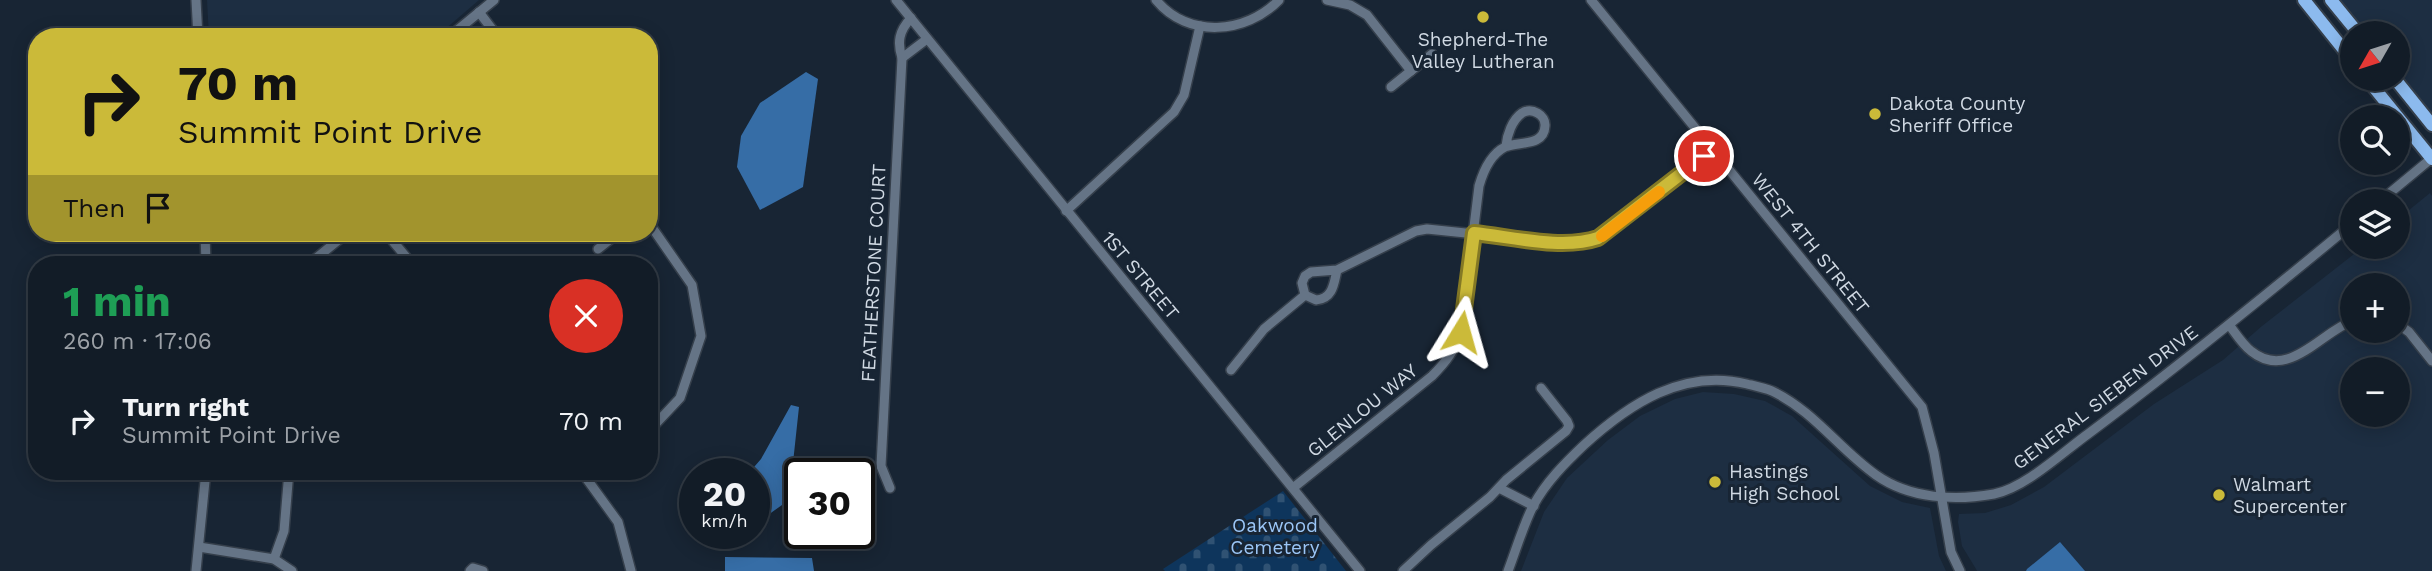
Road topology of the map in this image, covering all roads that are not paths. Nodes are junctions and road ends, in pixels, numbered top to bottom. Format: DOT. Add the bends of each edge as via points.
graph roads {
  1 [pos="196,0"];
  2 [pos="494,0"];
  3 [pos="896,0"];
  4 [pos="1156,0"];
  5 [pos="1279,0"];
  6 [pos="1326,0"];
  7 [pos="1591,0"];
  8 [pos="2304,0"];
  9 [pos="2331,0"];
  10 [pos="479,12"];
  11 [pos="911,18"];
  12 [pos="2348,21"];
  13 [pos="1200,26"];
  14 [pos="198,28"];
  15 [pos="460,28"];
  16 [pos="491,28"];
  17 [pos="927,39"];
  18 [pos="2340,45"];
  19 [pos="1432,54"];
  20 [pos="902,58"];
  21 [pos="1411,71"];
  22 [pos="1391,87"];
  23 [pos="2377,91"];
  24 [pos="2405,91"];
  25 [pos="2432,125"];
  26 [pos="1506,146"];
  27 [pos="1712,150"];
  28 [pos="2432,159"];
  29 [pos="2395,189"];
  30 [pos="1066,211"];
  31 [pos="1474,233"];
  32 [pos="658,234"];
  33 [pos="2340,234"];
  34 [pos="336,242"];
  35 [pos="394,242"];
  36 [pos="607,242"];
  37 [pos="598,249"];
  38 [pos="319,256"];
  39 [pos="405,256"];
  40 [pos="1337,270"];
  41 [pos="1305,295"];
  42 [pos="2230,326"];
  43 [pos="2340,326"];
  44 [pos="2410,333"];
  45 [pos="2432,360"];
  46 [pos="1231,370"];
  47 [pos="1541,387"];
  48 [pos="658,421"];
  49 [pos="205,480"];
  50 [pos="288,480"];
  51 [pos="589,480"];
  52 [pos="890,488"];
  53 [pos="1293,488"];
  54 [pos="1499,488"];
  55 [pos="1940,498"];
  56 [pos="1534,506"];
  57 [pos="199,547"];
  58 [pos="274,559"];
  59 [pos="196,571"];
  60 [pos="292,571"];
  61 [pos="470,571"];
  62 [pos="483,571"];
  63 [pos="631,571"];
  64 [pos="1360,571"];
  65 [pos="1403,571"];
  66 [pos="1508,571"];
  67 [pos="1960,571"];
  1 -- 14 [label="street"];
  2 -- 10 [label="street"];
  3 -- 11 [label="street, 1ST STREET"];
  4 -- 13 [label="street" via="1179,18"];
  5 -- 13 [label="street" via="1265,14 1235,27"];
  6 -- 21 [label="street" via="1350,5 1367,15"];
  7 -- 27 [label="street, WEST 4TH STREET"];
  8 -- 18 [label="highway"];
  9 -- 12 [label="highway"];
  10 -- 15 [label="street"];
  10 -- 16 [label="street"];
  11 -- 17 [label="street, 1ST STREET"];
  11 -- 20 [label="street, FEATHERSTONE COURT" via="900,34"];
  13 -- 30 [label="street" via="1184,95 1174,112"];
  17 -- 20 [label="street"];
  17 -- 30 [label="street, 1ST STREET"];
  19 -- 21 [label="street"];
  20 -- 52 [label="street, FEATHERSTONE COURT" via="881,466"];
  21 -- 22 [label="street"];
  23 -- 28 [label="highway"];
  24 -- 25 [label="highway"];
  26 -- 26 [label="street, GLENLOU WAY" via="1536,140 1544,131 1545,120 1538,112 1523,113 1507,134"];
  26 -- 31 [label="street, GLENLOU WAY" via="1482,176"];
  27 -- 31 [label="street" via="1598,238 1563,243"];
  27 -- 55 [label="street, WEST 4TH STREET" via="1922,407"];
  28 -- 29 [label="street"];
  30 -- 53 [label="street, 1ST STREET"];
  31 -- 40 [label="street" via="1416,231"];
  31 -- 53 [label="street, GLENLOU WAY" via="1461,332 1446,363"];
  32 -- 48 [label="street" via="692,285 701,336 680,398"];
  33 -- 42 [label="street, GENERAL SIEBEN DRIVE"];
  34 -- 38 [label="street"];
  35 -- 39 [label="street"];
  36 -- 37 [label="street"];
  40 -- 41 [label="street" via="1306,276 1302,283"];
  40 -- 41 [label="street" via="1327,297 1316,300"];
  41 -- 46 [label="street" via="1264,329"];
  42 -- 43 [label="street" via="2251,351 2283,361 2300,355"];
  42 -- 55 [label="street, GENERAL SIEBEN DRIVE" via="2026,479 1999,493"];
  44 -- 45 [label="street"];
  47 -- 54 [label="street" via="1569,426"];
  49 -- 57 [label="street"];
  50 -- 58 [label="street" via="284,531"];
  51 -- 63 [label="street" via="618,522"];
  53 -- 64 [label="street, 1ST STREET"];
  54 -- 56 [label="street"];
  54 -- 65 [label="street"];
  55 -- 56 [label="street, GENERAL SIEBEN DRIVE" via="1906,490 1877,476 1799,405 1770,390 1736,381 1702,380 1671,387 1633,405 1558,470"];
  55 -- 67 [label="street" via="1951,552"];
  56 -- 66 [label="street, GENERAL SIEBEN DRIVE"];
  57 -- 58 [label="street"];
  57 -- 59 [label="street"];
  58 -- 60 [label="street"];
  61 -- 62 [label="street"];
}
